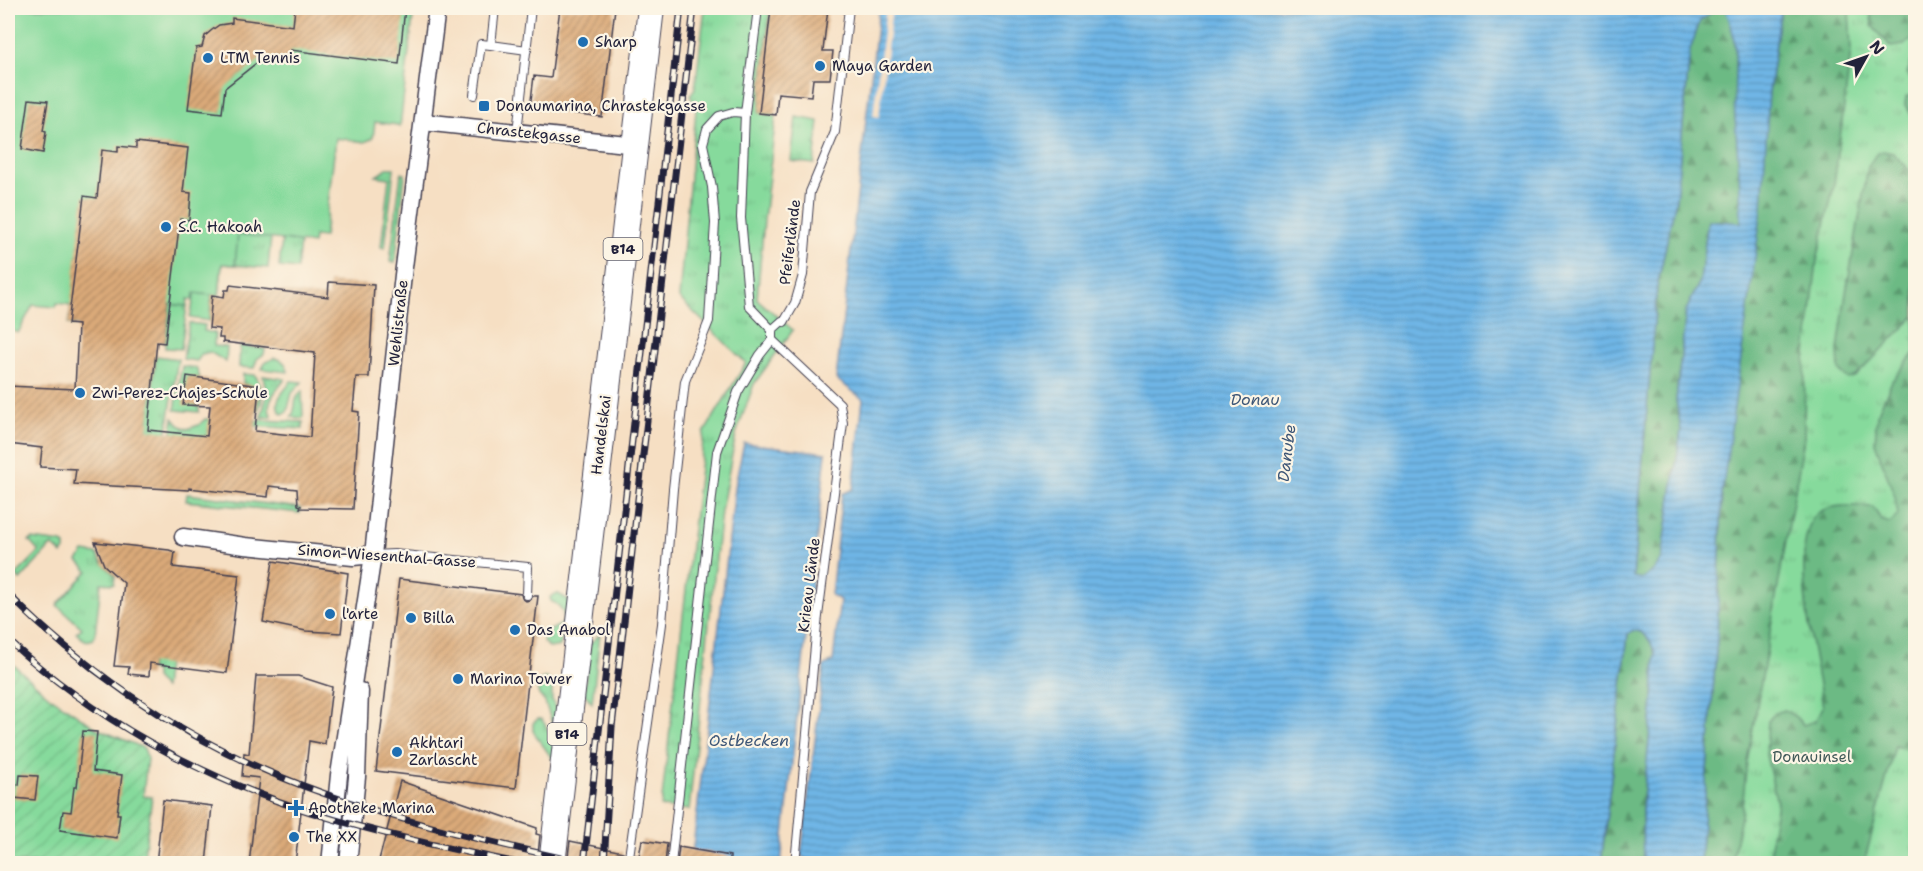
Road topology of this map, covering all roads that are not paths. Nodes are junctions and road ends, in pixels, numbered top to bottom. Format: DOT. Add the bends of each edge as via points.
graph roads {
  1 [pos="437,8"];
  2 [pos="495,8"];
  3 [pos="531,8"];
  4 [pos="651,8"];
  5 [pos="758,8"];
  6 [pos="849,8"];
  7 [pos="491,45"];
  8 [pos="527,50"];
  9 [pos="474,95"];
  10 [pos="745,113"];
  11 [pos="423,122"];
  12 [pos="518,132"];
  13 [pos="636,146"];
  14 [pos="772,330"];
  15 [pos="772,340"];
  16 [pos="183,537"];
  17 [pos="373,555"];
  18 [pos="527,595"];
  19 [pos="360,639"];
  20 [pos="330,864"];
  21 [pos="348,864"];
  22 [pos="552,864"];
  23 [pos="628,864"];
  24 [pos="671,864"];
  25 [pos="795,864"];
  1 -- 11 [label="street, Wehlistraße"];
  2 -- 7 [label="lane"];
  3 -- 8 [label="lane"];
  4 -- 13 [label="main road, Handelskai / B14"];
  5 -- 10 [label="lane"];
  6 -- 14 [label="lane, Pfeiferlände" via="835,132 810,192 803,275 795,303 784,322"];
  7 -- 8 [label="lane"];
  7 -- 9 [label="lane" via="481,44"];
  8 -- 12 [label="lane"];
  10 -- 14 [label="lane" via="741,218 749,306"];
  10 -- 23 [label="lane" via="719,116 707,129 703,144 715,223 709,321 685,381 662,624"];
  11 -- 12 [label="street, Chrastekgasse"];
  11 -- 17 [label="street, Wehlistraße"];
  12 -- 13 [label="street, Chrastekgasse"];
  13 -- 22 [label="main road, Handelskai / B14"];
  14 -- 15 [label="lane"];
  15 -- 24 [label="lane" via="738,392 717,452"];
  15 -- 25 [label="lane, Krieau Lände" via="840,404 843,423 817,624"];
  16 -- 17 [label="street, Simon-Wiesenthal-Gasse" via="353,557"];
  17 -- 18 [label="lane, Simon-Wiesenthal-Gasse" via="528,567"];
  17 -- 19 [label="street, Wehlistraße"];
  19 -- 20 [label="street, Wehlistraße"];
  19 -- 21 [label="street, Wehlistraße" via="357,777"];
}
